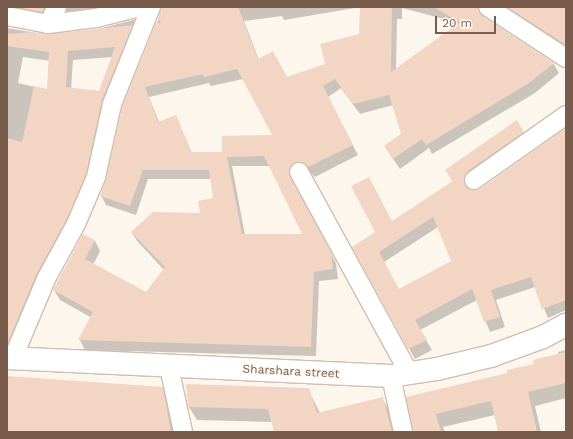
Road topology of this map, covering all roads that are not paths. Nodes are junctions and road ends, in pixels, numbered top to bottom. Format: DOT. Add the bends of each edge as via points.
graph roads {
  1 [pos="57,7"];
  2 [pos="141,7"];
  3 [pos="150,7"];
  4 [pos="488,7"];
  5 [pos="7,16"];
  6 [pos="48,24"];
  7 [pos="566,58"];
  8 [pos="566,115"];
  9 [pos="299,172"];
  10 [pos="474,180"];
  11 [pos="566,325"];
  12 [pos="10,358"];
  13 [pos="169,366"];
  14 [pos="400,375"];
  15 [pos="183,432"];
  16 [pos="403,432"];
  1 -- 6 [label="street"];
  2 -- 6 [label="street" via="96,18"];
  3 -- 12 [label="street" via="112,104 96,177 76,224 46,279"];
  4 -- 7 [label="street"];
  5 -- 6 [label="street"];
  8 -- 10 [label="street"];
  9 -- 14 [label="street"];
  11 -- 14 [label="street, Sharshara street" via="543,337 491,356"];
  12 -- 13 [label="street, Sharshara street"];
  13 -- 14 [label="street, Sharshara street"];
  13 -- 15 [label="street"];
  14 -- 16 [label="street"];
}
